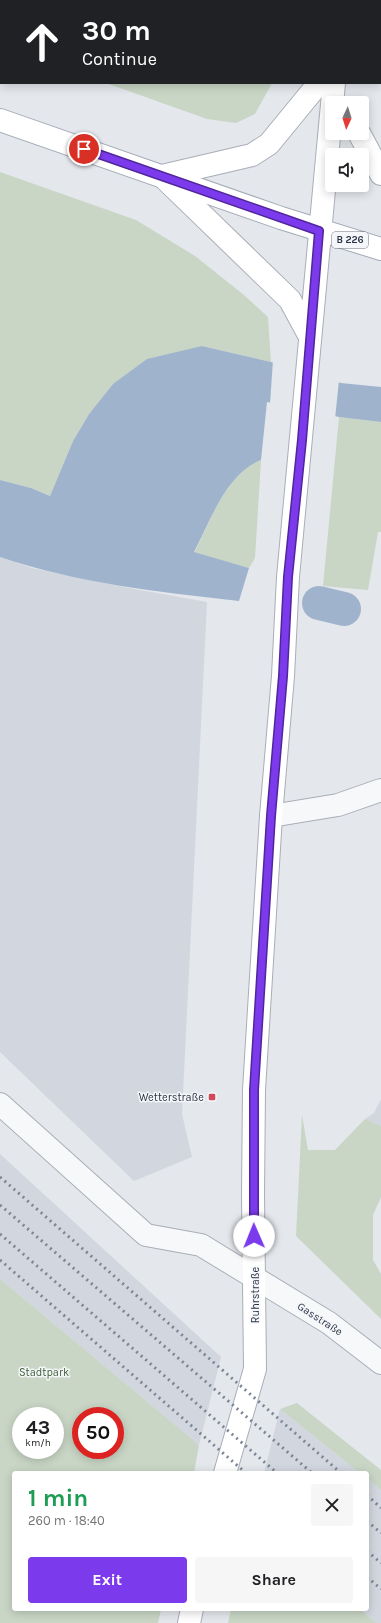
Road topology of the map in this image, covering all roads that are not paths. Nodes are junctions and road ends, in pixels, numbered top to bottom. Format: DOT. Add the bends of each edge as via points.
graph roads {
  1 [pos="318,84"];
  2 [pos="335,84"];
  3 [pos="336,84"];
  4 [pos="342,96"];
  5 [pos="0,120"];
  6 [pos="363,140"];
  7 [pos="381,174"];
  8 [pos="162,176"];
  9 [pos="319,231"];
  10 [pos="381,249"];
  11 [pos="310,337"];
  12 [pos="381,790"];
  13 [pos="271,816"];
  14 [pos="0,1104"];
  15 [pos="255,1279"];
  16 [pos="381,1363"];
  17 [pos="226,1471"];
  18 [pos="192,1611"];
  19 [pos="189,1623"];
  1 -- 8 [label="main road" via="269,144 252,154 231,161"];
  2 -- 9 [label="main road, Ruhrstraße"];
  3 -- 4 [label="main road"];
  5 -- 8 [label="main road, B 226"];
  6 -- 7 [label="main road"];
  8 -- 9 [label="main road, B 226"];
  8 -- 11 [label="main road" via="290,300"];
  9 -- 10 [label="main road, B 226"];
  9 -- 11 [label="main road, Ruhrstraße"];
  11 -- 13 [label="main road, Ruhrstraße" via="288,577 283,676"];
  12 -- 13 [label="street" via="338,805"];
  13 -- 15 [label="main road, Ruhrstraße" via="254,1090"];
  14 -- 15 [label="street" via="146,1235 201,1245"];
  15 -- 16 [label="street, Gasstraße" via="329,1323"];
  15 -- 17 [label="main road, Ruhrstraße" via="255,1369"];
  18 -- 19 [label="main road"];
}
